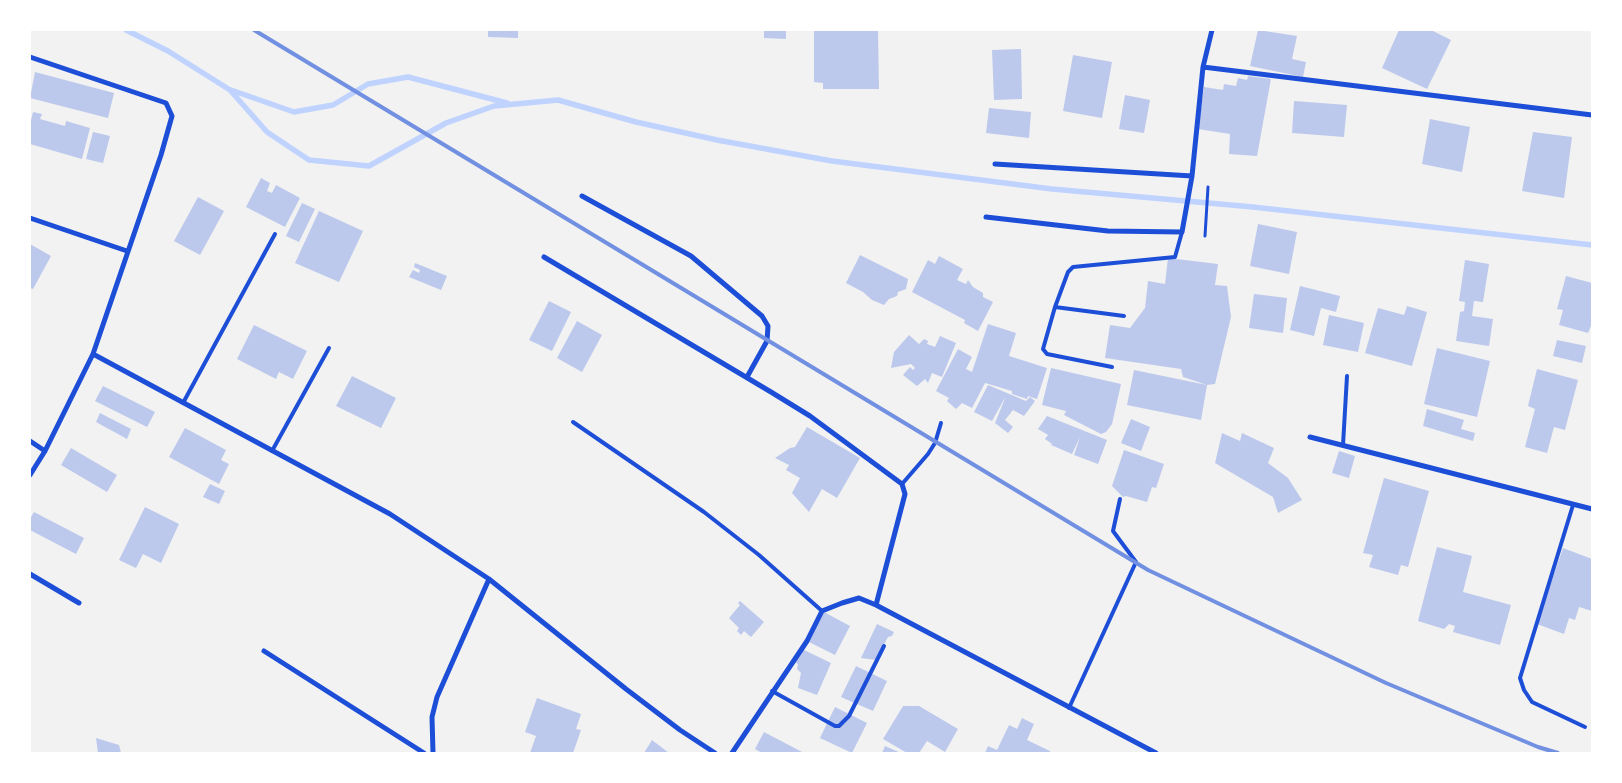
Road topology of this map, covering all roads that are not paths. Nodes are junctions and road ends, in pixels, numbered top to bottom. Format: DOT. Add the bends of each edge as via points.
graph roads {
  1 [pos="1212,30"];
  2 [pos="30,57"];
  3 [pos="1203,67"];
  4 [pos="1592,115"];
  5 [pos="994,164"];
  6 [pos="1192,176"];
  7 [pos="582,196"];
  8 [pos="986,217"];
  9 [pos="30,218"];
  10 [pos="1182,232"];
  11 [pos="275,234"];
  12 [pos="128,251"];
  13 [pos="544,257"];
  14 [pos="1055,307"];
  15 [pos="1124,316"];
  16 [pos="329,348"];
  17 [pos="93,354"];
  18 [pos="1112,367"];
  19 [pos="1347,376"];
  20 [pos="747,377"];
  21 [pos="184,403"];
  22 [pos="573,422"];
  23 [pos="941,423"];
  24 [pos="1310,437"];
  25 [pos="30,441"];
  26 [pos="1343,445"];
  27 [pos="45,451"];
  28 [pos="272,451"];
  29 [pos="30,475"];
  30 [pos="902,484"];
  31 [pos="1120,499"];
  32 [pos="1573,505"];
  33 [pos="1592,509"];
  34 [pos="30,574"];
  35 [pos="489,579"];
  36 [pos="79,603"];
  37 [pos="876,605"];
  38 [pos="822,611"];
  39 [pos="884,646"];
  40 [pos="264,651"];
  41 [pos="772,691"];
  42 [pos="1069,708"];
  43 [pos="1585,727"];
  44 [pos="424,753"];
  45 [pos="433,753"];
  46 [pos="715,753"];
  47 [pos="732,753"];
  48 [pos="1156,753"];
  1 -- 3 [label="street"];
  2 -- 12 [label="street" via="166,102 172,116"];
  3 -- 4 [label="street"];
  3 -- 6 [label="street"];
  5 -- 6 [label="street"];
  6 -- 10 [label="street"];
  7 -- 20 [label="street" via="691,256 762,316 768,326 767,341"];
  8 -- 10 [label="street" via="1108,231"];
  9 -- 12 [label="street"];
  10 -- 14 [label="lane" via="1175,257 1073,266"];
  11 -- 21 [label="lane"];
  12 -- 17 [label="street"];
  13 -- 20 [label="street"];
  14 -- 15 [label="lane"];
  14 -- 18 [label="lane" via="1043,344 1047,354"];
  16 -- 28 [label="lane"];
  17 -- 21 [label="street"];
  17 -- 27 [label="street"];
  19 -- 26 [label="lane"];
  20 -- 30 [label="street" via="810,416"];
  21 -- 28 [label="street"];
  22 -- 38 [label="lane" via="704,512"];
  23 -- 30 [label="lane" via="928,454"];
  24 -- 26 [label="street"];
  25 -- 27 [label="street"];
  26 -- 32 [label="street"];
  27 -- 29 [label="street"];
  28 -- 35 [label="street" via="390,514"];
  30 -- 37 [label="street" via="905,494"];
  31 -- 42 [label="lane" via="1113,531 1136,562"];
  32 -- 33 [label="street"];
  32 -- 43 [label="lane" via="1520,678 1532,702"];
  34 -- 36 [label="street"];
  35 -- 45 [label="street" via="437,697 432,717"];
  35 -- 46 [label="street" via="626,689"];
  37 -- 38 [label="street" via="859,598"];
  37 -- 42 [label="street"];
  38 -- 41 [label="street" via="807,641"];
  39 -- 41 [label="lane" via="849,716 839,726"];
  40 -- 44 [label="street"];
  41 -- 47 [label="street"];
  42 -- 48 [label="street"];
}
